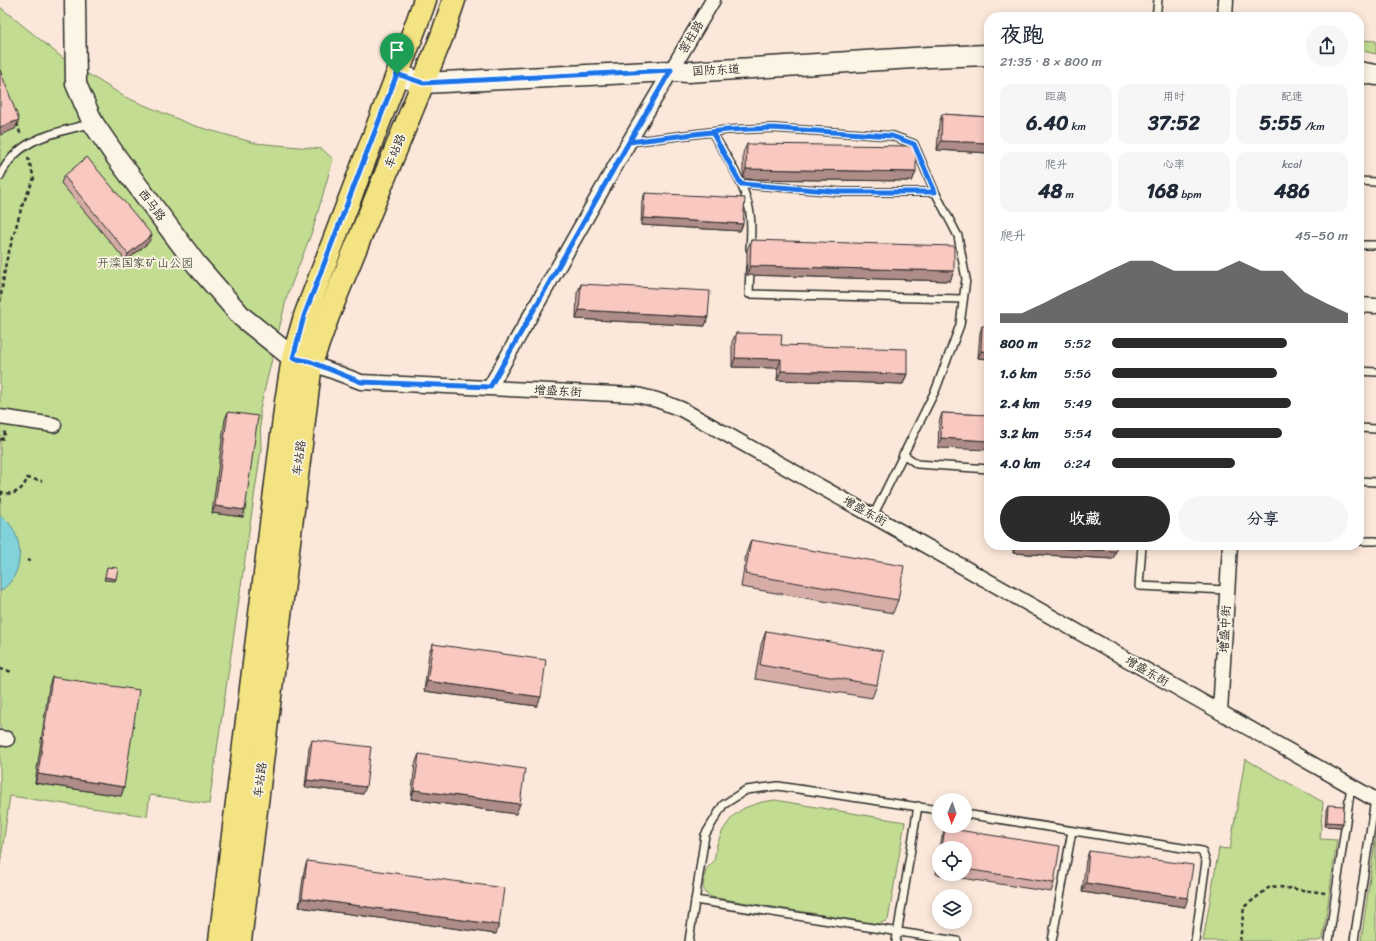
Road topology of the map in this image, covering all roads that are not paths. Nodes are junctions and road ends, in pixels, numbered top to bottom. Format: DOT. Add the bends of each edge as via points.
graph roads {
  1 [pos="75,0"];
  2 [pos="425,0"];
  3 [pos="454,0"];
  4 [pos="713,0"];
  5 [pos="1158,0"];
  6 [pos="1226,0"];
  7 [pos="1157,12"];
  8 [pos="1225,12"];
  9 [pos="984,55"];
  10 [pos="671,70"];
  11 [pos="1364,73"];
  12 [pos="397,74"];
  13 [pos="1376,76"];
  14 [pos="423,83"];
  15 [pos="93,123"];
  16 [pos="712,132"];
  17 [pos="629,142"];
  18 [pos="0,176"];
  19 [pos="1364,181"];
  20 [pos="1376,182"];
  21 [pos="741,184"];
  22 [pos="935,192"];
  23 [pos="1364,245"];
  24 [pos="1376,245"];
  25 [pos="750,255"];
  26 [pos="750,263"];
  27 [pos="963,299"];
  28 [pos="1364,305"];
  29 [pos="1376,306"];
  30 [pos="302,360"];
  31 [pos="1364,371"];
  32 [pos="1376,372"];
  33 [pos="490,387"];
  34 [pos="0,417"];
  35 [pos="54,425"];
  36 [pos="1364,428"];
  37 [pos="1376,429"];
  38 [pos="904,454"];
  39 [pos="984,469"];
  40 [pos="1364,481"];
  41 [pos="1376,482"];
  42 [pos="873,516"];
  43 [pos="1364,541"];
  44 [pos="1376,542"];
  45 [pos="1142,550"];
  46 [pos="1230,550"];
  47 [pos="1227,590"];
  48 [pos="1220,712"];
  49 [pos="1351,786"];
  50 [pos="1376,800"];
  51 [pos="918,806"];
  52 [pos="932,809"];
  53 [pos="972,815"];
  54 [pos="1072,831"];
  55 [pos="695,900"];
  56 [pos="897,932"];
  57 [pos="220,941"];
  58 [pos="240,941"];
  59 [pos="689,941"];
  60 [pos="896,941"];
  61 [pos="957,941"];
  62 [pos="1052,941"];
  63 [pos="1195,941"];
  64 [pos="1329,941"];
  65 [pos="1354,941"];
  1 -- 15 [label="street, 西马路" via="76,84"];
  2 -- 12 [label="main road, 车站路"];
  3 -- 14 [label="main road, 车站路"];
  4 -- 10 [label="street, 窑柱路"];
  5 -- 7 [label="lane"];
  6 -- 8 [label="street"];
  9 -- 10 [label="street, 国防东道" via="688,72"];
  10 -- 14 [label="street, 国防东道"];
  10 -- 17 [label="street, 窑柱路"];
  11 -- 13 [label="street"];
  12 -- 14 [label="street, 国防东道"];
  12 -- 30 [label="main road, 车站路" via="304,316"];
  14 -- 30 [label="main road, 车站路" via="328,316"];
  15 -- 18 [label="lane" via="52,133 24,145 12,157"];
  15 -- 30 [label="street, 西马路" via="196,264 242,317"];
  16 -- 17 [label="lane"];
  16 -- 21 [label="lane"];
  16 -- 22 [label="lane" via="772,128 892,136 914,144"];
  17 -- 33 [label="street, 窑柱路"];
  19 -- 20 [label="lane"];
  21 -- 22 [label="lane" via="841,192"];
  21 -- 25 [label="lane" via="749,209"];
  22 -- 27 [label="lane" via="958,236 966,279"];
  23 -- 24 [label="lane"];
  26 -- 27 [label="lane" via="749,294"];
  27 -- 38 [label="lane" via="960,325 936,389"];
  28 -- 29 [label="street"];
  30 -- 33 [label="street, 增盛东街" via="361,382"];
  30 -- 57 [label="main road, 车站路" via="283,426"];
  30 -- 58 [label="main road, 车站路"];
  31 -- 32 [label="lane"];
  33 -- 42 [label="street, 增盛东街" via="637,395 657,400 681,409"];
  34 -- 35 [label="street"];
  36 -- 37 [label="lane"];
  38 -- 39 [label="lane" via="917,464"];
  38 -- 42 [label="lane"];
  40 -- 41 [label="lane"];
  42 -- 48 [label="street, 增盛东街"];
  43 -- 44 [label="lane"];
  45 -- 47 [label="lane" via="1139,586"];
  46 -- 47 [label="street, 增盛中街"];
  47 -- 48 [label="street, 增盛中街"];
  48 -- 49 [label="street, 增盛东街"];
  49 -- 50 [label="street, 增盛东街"];
  49 -- 64 [label="lane"];
  50 -- 65 [label="lane"];
  51 -- 52 [label="lane"];
  51 -- 55 [label="lane" via="778,786 746,790 723,805 705,835"];
  51 -- 56 [label="lane"];
  53 -- 54 [label="lane"];
  54 -- 62 [label="lane"];
  54 -- 63 [label="lane" via="1202,852 1206,862"];
  55 -- 56 [label="lane"];
  55 -- 59 [label="lane"];
  56 -- 60 [label="lane"];
  56 -- 61 [label="lane"];
}
